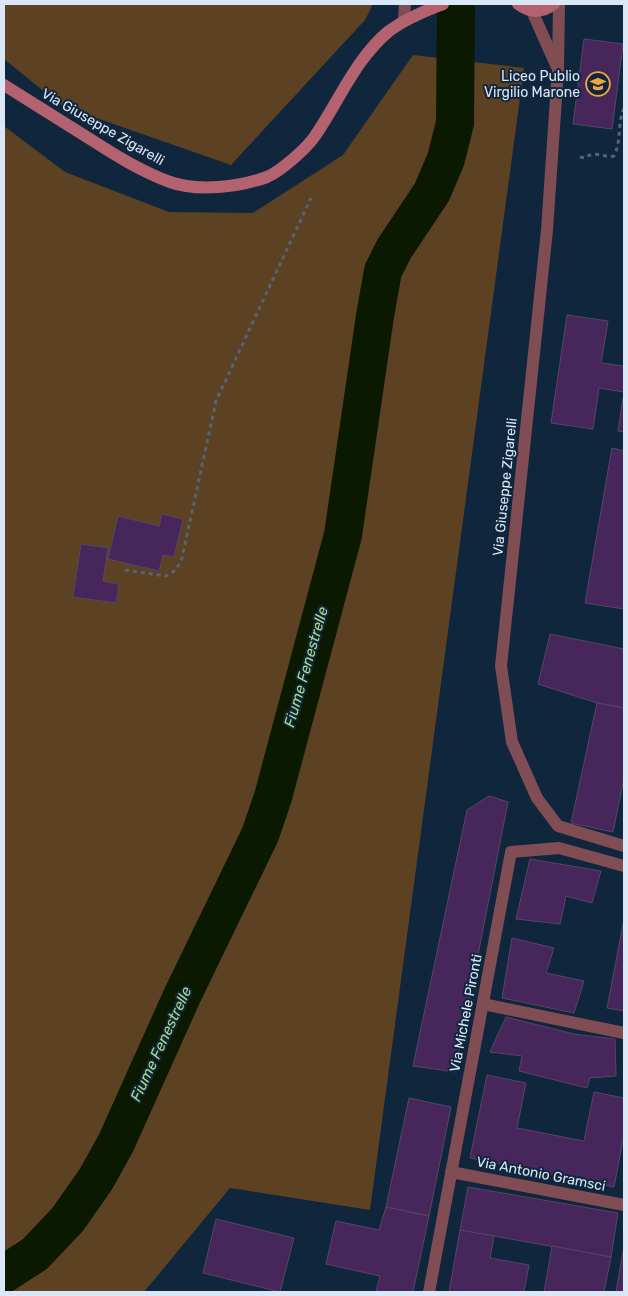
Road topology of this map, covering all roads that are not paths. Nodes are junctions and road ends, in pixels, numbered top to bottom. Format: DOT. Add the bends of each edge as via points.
graph roads {
  1 [pos="405,4"];
  2 [pos="443,4"];
  3 [pos="518,4"];
  4 [pos="554,4"];
  5 [pos="559,4"];
  6 [pos="532,11"];
  7 [pos="404,21"];
  8 [pos="558,69"];
  9 [pos="4,85"];
  10 [pos="624,846"];
  11 [pos="624,866"];
  12 [pos="483,1004"];
  13 [pos="624,1033"];
  14 [pos="452,1172"];
  15 [pos="624,1205"];
  16 [pos="429,1292"];
  1 -- 7 [label="street"];
  2 -- 7 [label="street, Via Giuseppe Zigarelli"];
  3 -- 6 [label="street"];
  4 -- 6 [label="street"];
  5 -- 8 [label="street, Via Giuseppe Zigarelli"];
  6 -- 8 [label="street"];
  7 -- 9 [label="street, Via Giuseppe Zigarelli" via="376,43 314,137 295,158 268,177 235,185 204,188 164,180 142,170"];
  8 -- 10 [label="street, Via Giuseppe Zigarelli" via="548,230 501,666 512,742 537,798 558,826"];
  11 -- 12 [label="street, Via Michele Pironti" via="559,848 512,852"];
  12 -- 13 [label="street"];
  12 -- 14 [label="street, Via Michele Pironti"];
  14 -- 15 [label="street, Via Antonio Gramsci"];
  14 -- 16 [label="street, Via Michele Pironti"];
}
